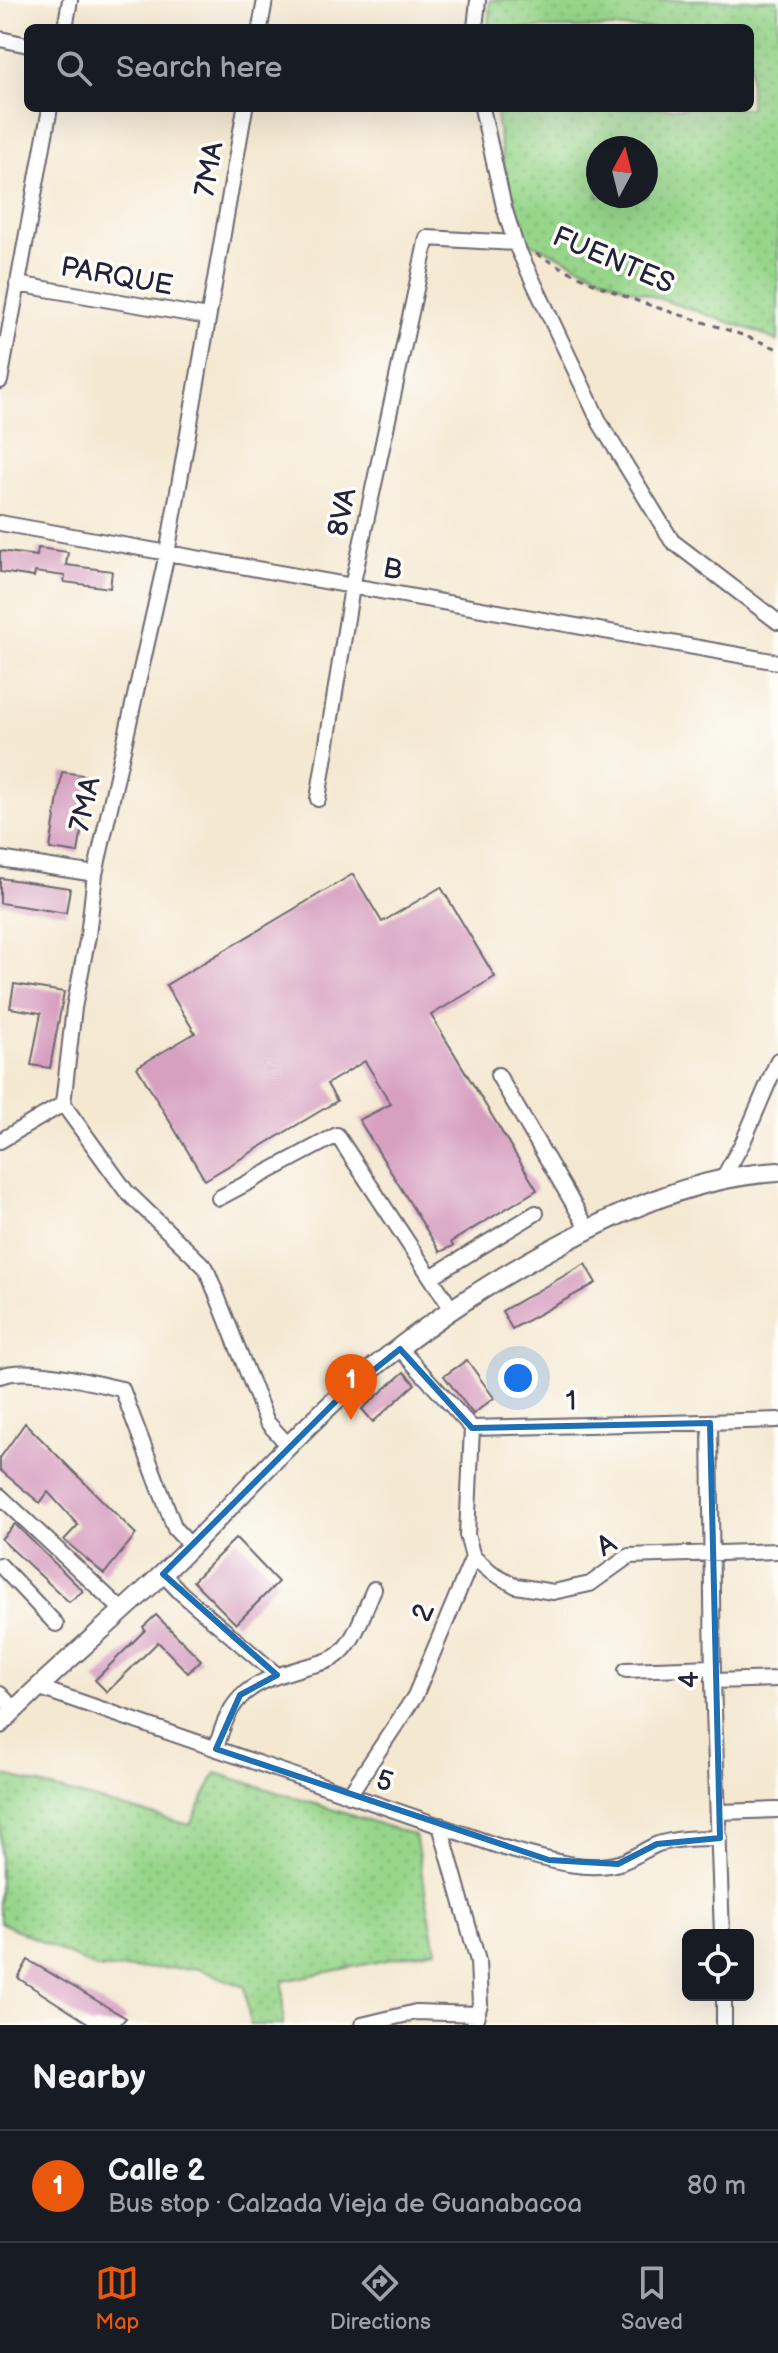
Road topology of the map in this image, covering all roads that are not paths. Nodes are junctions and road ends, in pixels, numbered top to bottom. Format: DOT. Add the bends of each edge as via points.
graph roads {
  1 [pos="70,0"];
  2 [pos="265,0"];
  3 [pos="478,0"];
  4 [pos="66,24"];
  5 [pos="261,24"];
  6 [pos="475,24"];
  7 [pos="0,39"];
  8 [pos="24,44"];
  9 [pos="49,112"];
  10 [pos="244,112"];
  11 [pos="483,112"];
  12 [pos="427,238"];
  13 [pos="515,243"];
  14 [pos="17,284"];
  15 [pos="208,317"];
  16 [pos="0,381"];
  17 [pos="0,523"];
  18 [pos="167,554"];
  19 [pos="352,587"];
  20 [pos="778,622"];
  21 [pos="778,662"];
  22 [pos="318,799"];
  23 [pos="0,859"];
  24 [pos="95,874"];
  25 [pos="778,1060"];
  26 [pos="498,1075"];
  27 [pos="63,1104"];
  28 [pos="0,1141"];
  29 [pos="778,1172"];
  30 [pos="723,1178"];
  31 [pos="219,1198"];
  32 [pos="536,1213"];
  33 [pos="588,1229"];
  34 [pos="431,1277"];
  35 [pos="451,1308"];
  36 [pos="400,1349"];
  37 [pos="0,1376"];
  38 [pos="778,1420"];
  39 [pos="710,1423"];
  40 [pos="472,1428"];
  41 [pos="289,1446"];
  42 [pos="1,1497"];
  43 [pos="191,1546"];
  44 [pos="778,1551"];
  45 [pos="712,1553"];
  46 [pos="473,1557"];
  47 [pos="0,1565"];
  48 [pos="163,1574"];
  49 [pos="374,1589"];
  50 [pos="122,1610"];
  51 [pos="56,1624"];
  52 [pos="626,1670"];
  53 [pos="713,1674"];
  54 [pos="277,1675"];
  55 [pos="778,1679"];
  56 [pos="40,1688"];
  57 [pos="0,1694"];
  58 [pos="14,1709"];
  59 [pos="0,1724"];
  60 [pos="216,1749"];
  61 [pos="349,1795"];
  62 [pos="778,1810"];
  63 [pos="720,1812"];
  64 [pos="440,1825"];
  65 [pos="720,1838"];
  66 [pos="722,1929"];
  67 [pos="724,2001"];
  68 [pos="476,2019"];
  69 [pos="362,2025"];
  70 [pos="724,2025"];
  1 -- 4 [label="street"];
  2 -- 5 [label="street"];
  3 -- 6 [label="street"];
  7 -- 8 [label="street"];
  9 -- 14 [label="street"];
  10 -- 15 [label="street, 7MA"];
  11 -- 13 [label="street"];
  12 -- 13 [label="street, FUENTES"];
  12 -- 19 [label="street, 8VA"];
  13 -- 20 [label="street" via="600,423 672,541"];
  14 -- 15 [label="street, PARQUE"];
  14 -- 16 [label="street"];
  15 -- 18 [label="street, 7MA"];
  17 -- 18 [label="street, B"];
  18 -- 19 [label="street, B"];
  18 -- 24 [label="street, 7MA"];
  19 -- 21 [label="street, B"];
  19 -- 22 [label="street, 8VA"];
  23 -- 24 [label="street"];
  24 -- 27 [label="street, 7MA"];
  25 -- 30 [label="street"];
  26 -- 33 [label="street"];
  27 -- 28 [label="street"];
  27 -- 41 [label="street" via="126,1191 206,1268 267,1422"];
  29 -- 30 [label="main road"];
  30 -- 33 [label="main road" via="675,1191"];
  31 -- 34 [label="street" via="337,1135"];
  32 -- 34 [label="street"];
  33 -- 35 [label="main road"];
  34 -- 35 [label="street"];
  35 -- 36 [label="main road"];
  36 -- 40 [label="street"];
  36 -- 41 [label="main road"];
  37 -- 43 [label="street" via="60,1376 122,1389 175,1529"];
  38 -- 39 [label="street, 1"];
  39 -- 40 [label="street, 1"];
  39 -- 45 [label="street, 4"];
  40 -- 46 [label="street" via="467,1535"];
  41 -- 43 [label="main road"];
  42 -- 50 [label="street"];
  43 -- 48 [label="main road"];
  44 -- 45 [label="street, A"];
  45 -- 46 [label="street, A" via="629,1556 590,1584 553,1592 516,1586"];
  45 -- 53 [label="street, 4"];
  46 -- 61 [label="street, 2" via="415,1696"];
  47 -- 51 [label="street"];
  48 -- 50 [label="main road"];
  48 -- 54 [label="street"];
  49 -- 54 [label="street" via="337,1656"];
  50 -- 56 [label="main road"];
  52 -- 53 [label="street"];
  53 -- 55 [label="street"];
  53 -- 63 [label="street, 4"];
  54 -- 60 [label="street" via="240,1695"];
  56 -- 58 [label="main road"];
  56 -- 60 [label="street, 5"];
  57 -- 58 [label="street"];
  58 -- 59 [label="main road"];
  60 -- 61 [label="street, 5"];
  61 -- 64 [label="street, 5"];
  62 -- 63 [label="street"];
  63 -- 65 [label="street, 4"];
  64 -- 65 [label="street, 5" via="534,1856 589,1865 618,1864 657,1844"];
  64 -- 68 [label="street" via="478,1961"];
  65 -- 66 [label="street, 4"];
  67 -- 70 [label="street"];
  68 -- 69 [label="street" via="416,2012"];
}
